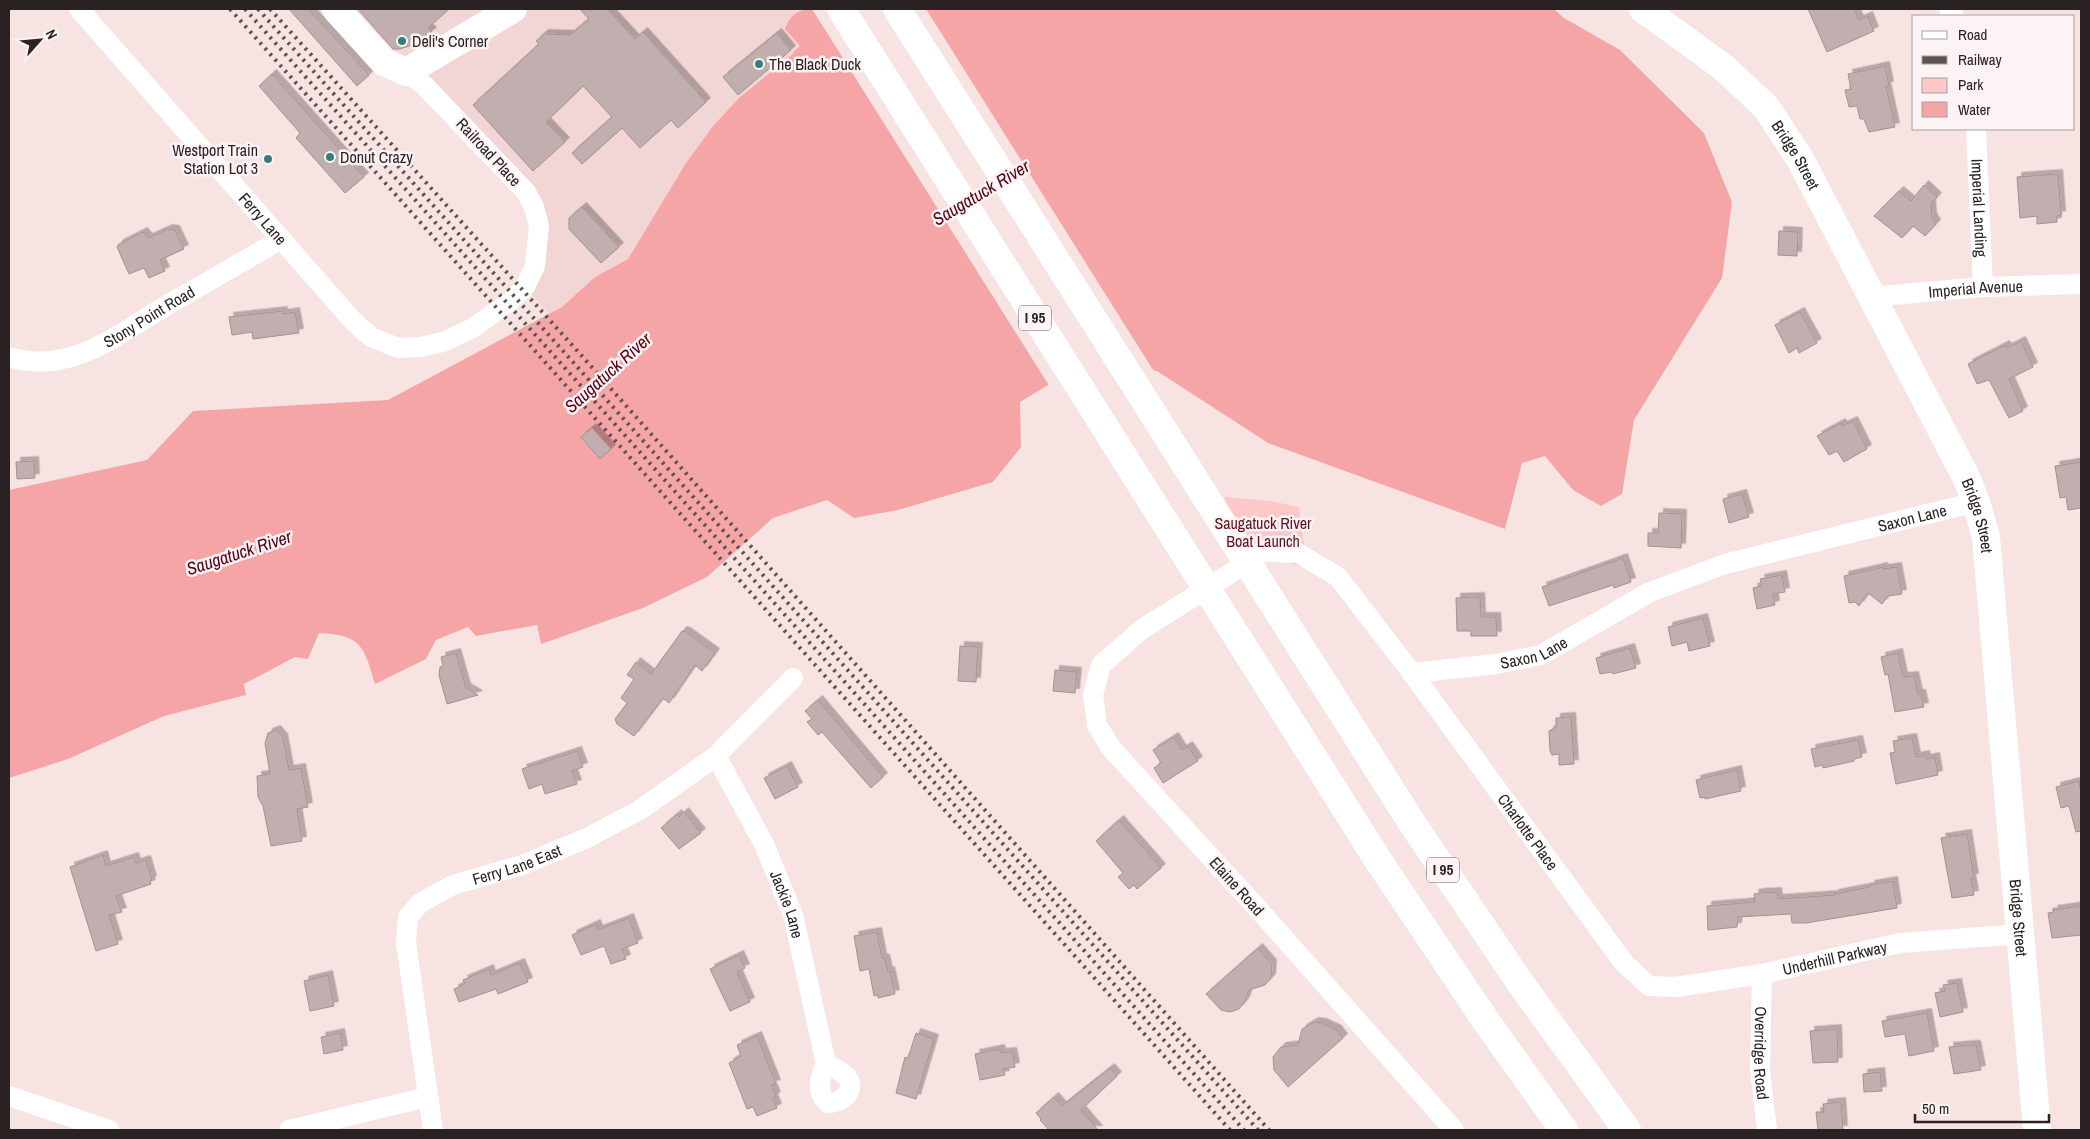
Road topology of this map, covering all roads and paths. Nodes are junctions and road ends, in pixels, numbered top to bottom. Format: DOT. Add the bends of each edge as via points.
graph roads {
  1 [pos="79,9"];
  2 [pos="336,9"];
  3 [pos="513,9"];
  4 [pos="840,9"];
  5 [pos="898,9"];
  6 [pos="1642,9"];
  7 [pos="406,72"];
  8 [pos="1976,130"];
  9 [pos="281,239"];
  10 [pos="2081,284"];
  11 [pos="1983,287"];
  12 [pos="1870,297"];
  13 [pos="481,323"];
  14 [pos="9,357"];
  15 [pos="1976,502"];
  16 [pos="1412,673"];
  17 [pos="793,678"];
  18 [pos="716,756"];
  19 [pos="2021,934"];
  20 [pos="1762,974"];
  21 [pos="1649,986"];
  22 [pos="826,1064"];
  23 [pos="9,1096"];
  24 [pos="428,1098"];
  25 [pos="109,1130"];
  26 [pos="289,1130"];
  27 [pos="433,1130"];
  28 [pos="1454,1130"];
  29 [pos="1564,1130"];
  30 [pos="1627,1130"];
  31 [pos="1767,1130"];
  32 [pos="2037,1130"];
  1 -- 9 [label="street, Ferry Lane"];
  2 -- 7 [label="main road, Railroad Place" via="384,62"];
  3 -- 7 [label="main road"];
  4 -- 29 [label="main road, I 95" via="1230,628 1439,952"];
  5 -- 30 [label="main road, I 95" via="1448,877"];
  6 -- 12 [label="main road, Bridge Street" via="1723,67 1766,107 1800,159"];
  7 -- 13 [label="street, Railroad Place" via="424,85 520,184 537,217 538,256 529,281 518,294"];
  8 -- 11 [label="street, Imperial Landing"];
  9 -- 13 [label="street, Ferry Lane" via="353,321 379,341 398,348 420,347 454,338"];
  9 -- 14 [label="street, Stony Point Road" via="102,347 70,358 26,363"];
  10 -- 11 [label="street, Imperial Avenue"];
  11 -- 12 [label="street, Imperial Avenue"];
  12 -- 15 [label="main road, Bridge Street" via="1966,477"];
  15 -- 16 [label="street, Saxon Lane" via="1724,564 1650,592 1541,655 1496,664"];
  15 -- 19 [label="main road, Bridge Street" via="1986,537"];
  16 -- 21 [label="street, Charlotte Place" via="1624,962"];
  16 -- 28 [label="street, Elaine Road" via="1338,577 1298,553 1264,552 1141,630 1101,665 1093,695 1097,725 1111,748"];
  17 -- 18 [label="street, Ferry Lane East"];
  18 -- 22 [label="street, Jackie Lane" via="764,844 793,915"];
  18 -- 24 [label="street, Ferry Lane East" via="640,810 587,838 522,865 453,885 420,903 408,917 406,943"];
  19 -- 20 [label="street, Underhill Parkway" via="1900,943"];
  19 -- 32 [label="main road, Bridge Street"];
  20 -- 21 [label="street, Underhill Parkway" via="1676,987"];
  20 -- 31 [label="street, Overridge Road" via="1760,1070"];
  23 -- 25 [label="street"];
  24 -- 26 [label="street"];
  24 -- 27 [label="street, Ferry Lane East"];
}
